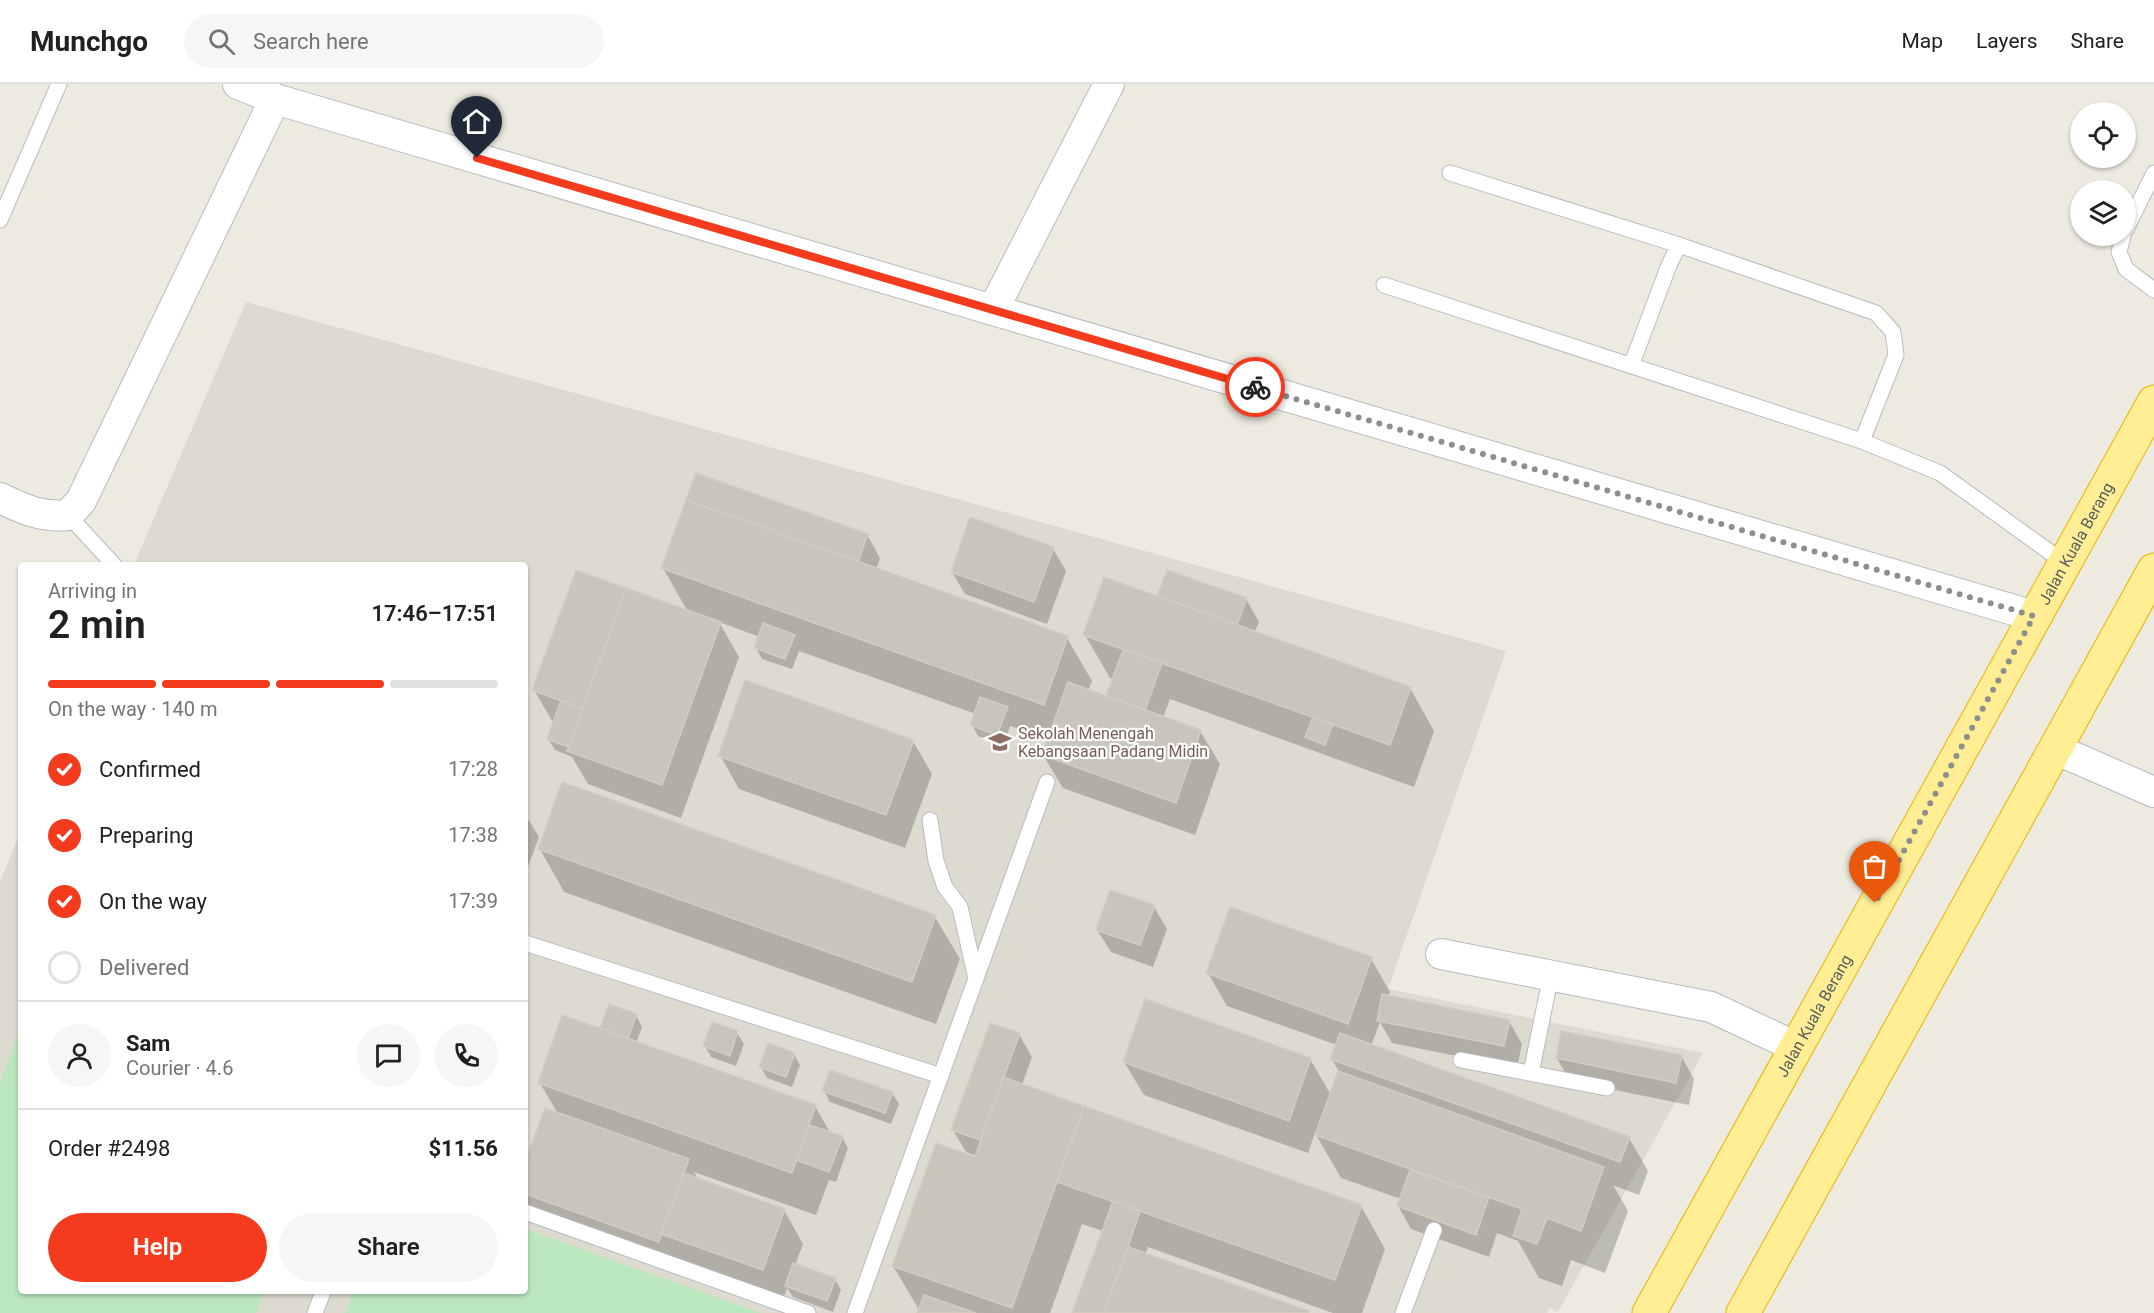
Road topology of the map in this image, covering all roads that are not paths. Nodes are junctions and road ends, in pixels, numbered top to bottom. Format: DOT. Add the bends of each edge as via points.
graph roads {
  1 [pos="59,84"];
  2 [pos="238,84"];
  3 [pos="1109,84"];
  4 [pos="275,99"];
  5 [pos="1450,173"];
  6 [pos="2154,173"];
  7 [pos="2136,209"];
  8 [pos="0,220"];
  9 [pos="1679,245"];
  10 [pos="2120,246"];
  11 [pos="1384,285"];
  12 [pos="2154,290"];
  13 [pos="993,310"];
  14 [pos="1631,366"];
  15 [pos="2154,402"];
  16 [pos="1862,441"];
  17 [pos="0,498"];
  18 [pos="68,515"];
  19 [pos="111,562"];
  20 [pos="2065,563"];
  21 [pos="2154,570"];
  22 [pos="2034,616"];
  23 [pos="2055,749"];
  24 [pos="1047,782"];
  25 [pos="2154,792"];
  26 [pos="930,820"];
  27 [pos="528,944"];
  28 [pos="1441,954"];
  29 [pos="1551,975"];
  30 [pos="976,979"];
  31 [pos="1796,1047"];
  32 [pos="1461,1060"];
  33 [pos="1531,1073"];
  34 [pos="941,1076"];
  35 [pos="1607,1088"];
  36 [pos="528,1213"];
  37 [pos="1434,1230"];
  38 [pos="322,1294"];
  39 [pos="315,1313"];
  40 [pos="808,1313"];
  41 [pos="855,1313"];
  42 [pos="1404,1313"];
  43 [pos="1649,1313"];
  44 [pos="1743,1313"];
  1 -- 8 [label="lane"];
  2 -- 4 [label="street"];
  3 -- 13 [label="street"];
  4 -- 13 [label="street"];
  4 -- 18 [label="street" via="81,501"];
  5 -- 9 [label="lane"];
  6 -- 7 [label="lane"];
  9 -- 14 [label="lane"];
  9 -- 16 [label="lane" via="1876,313 1893,332 1896,355"];
  10 -- 12 [label="lane" via="2126,269"];
  11 -- 14 [label="lane"];
  13 -- 22 [label="street"];
  14 -- 16 [label="lane"];
  15 -- 20 [label="highway, Jalan Kuala Berang"];
  16 -- 20 [label="lane" via="1940,473"];
  17 -- 18 [label="street" via="51,517"];
  18 -- 19 [label="lane"];
  20 -- 22 [label="highway, Jalan Kuala Berang"];
  21 -- 23 [label="highway"];
  22 -- 31 [label="highway, Jalan Kuala Berang"];
  23 -- 25 [label="street"];
  23 -- 44 [label="highway"];
  24 -- 30 [label="lane"];
  26 -- 30 [label="lane" via="936,861 945,887 960,907"];
  27 -- 34 [label="lane"];
  28 -- 29 [label="street"];
  29 -- 31 [label="street" via="1711,1007"];
  29 -- 33 [label="lane"];
  30 -- 34 [label="lane"];
  31 -- 43 [label="highway, Jalan Kuala Berang"];
  32 -- 33 [label="lane"];
  33 -- 35 [label="lane"];
  34 -- 41 [label="lane"];
  36 -- 40 [label="lane"];
  37 -- 42 [label="lane"];
  38 -- 39 [label="lane"];
}
